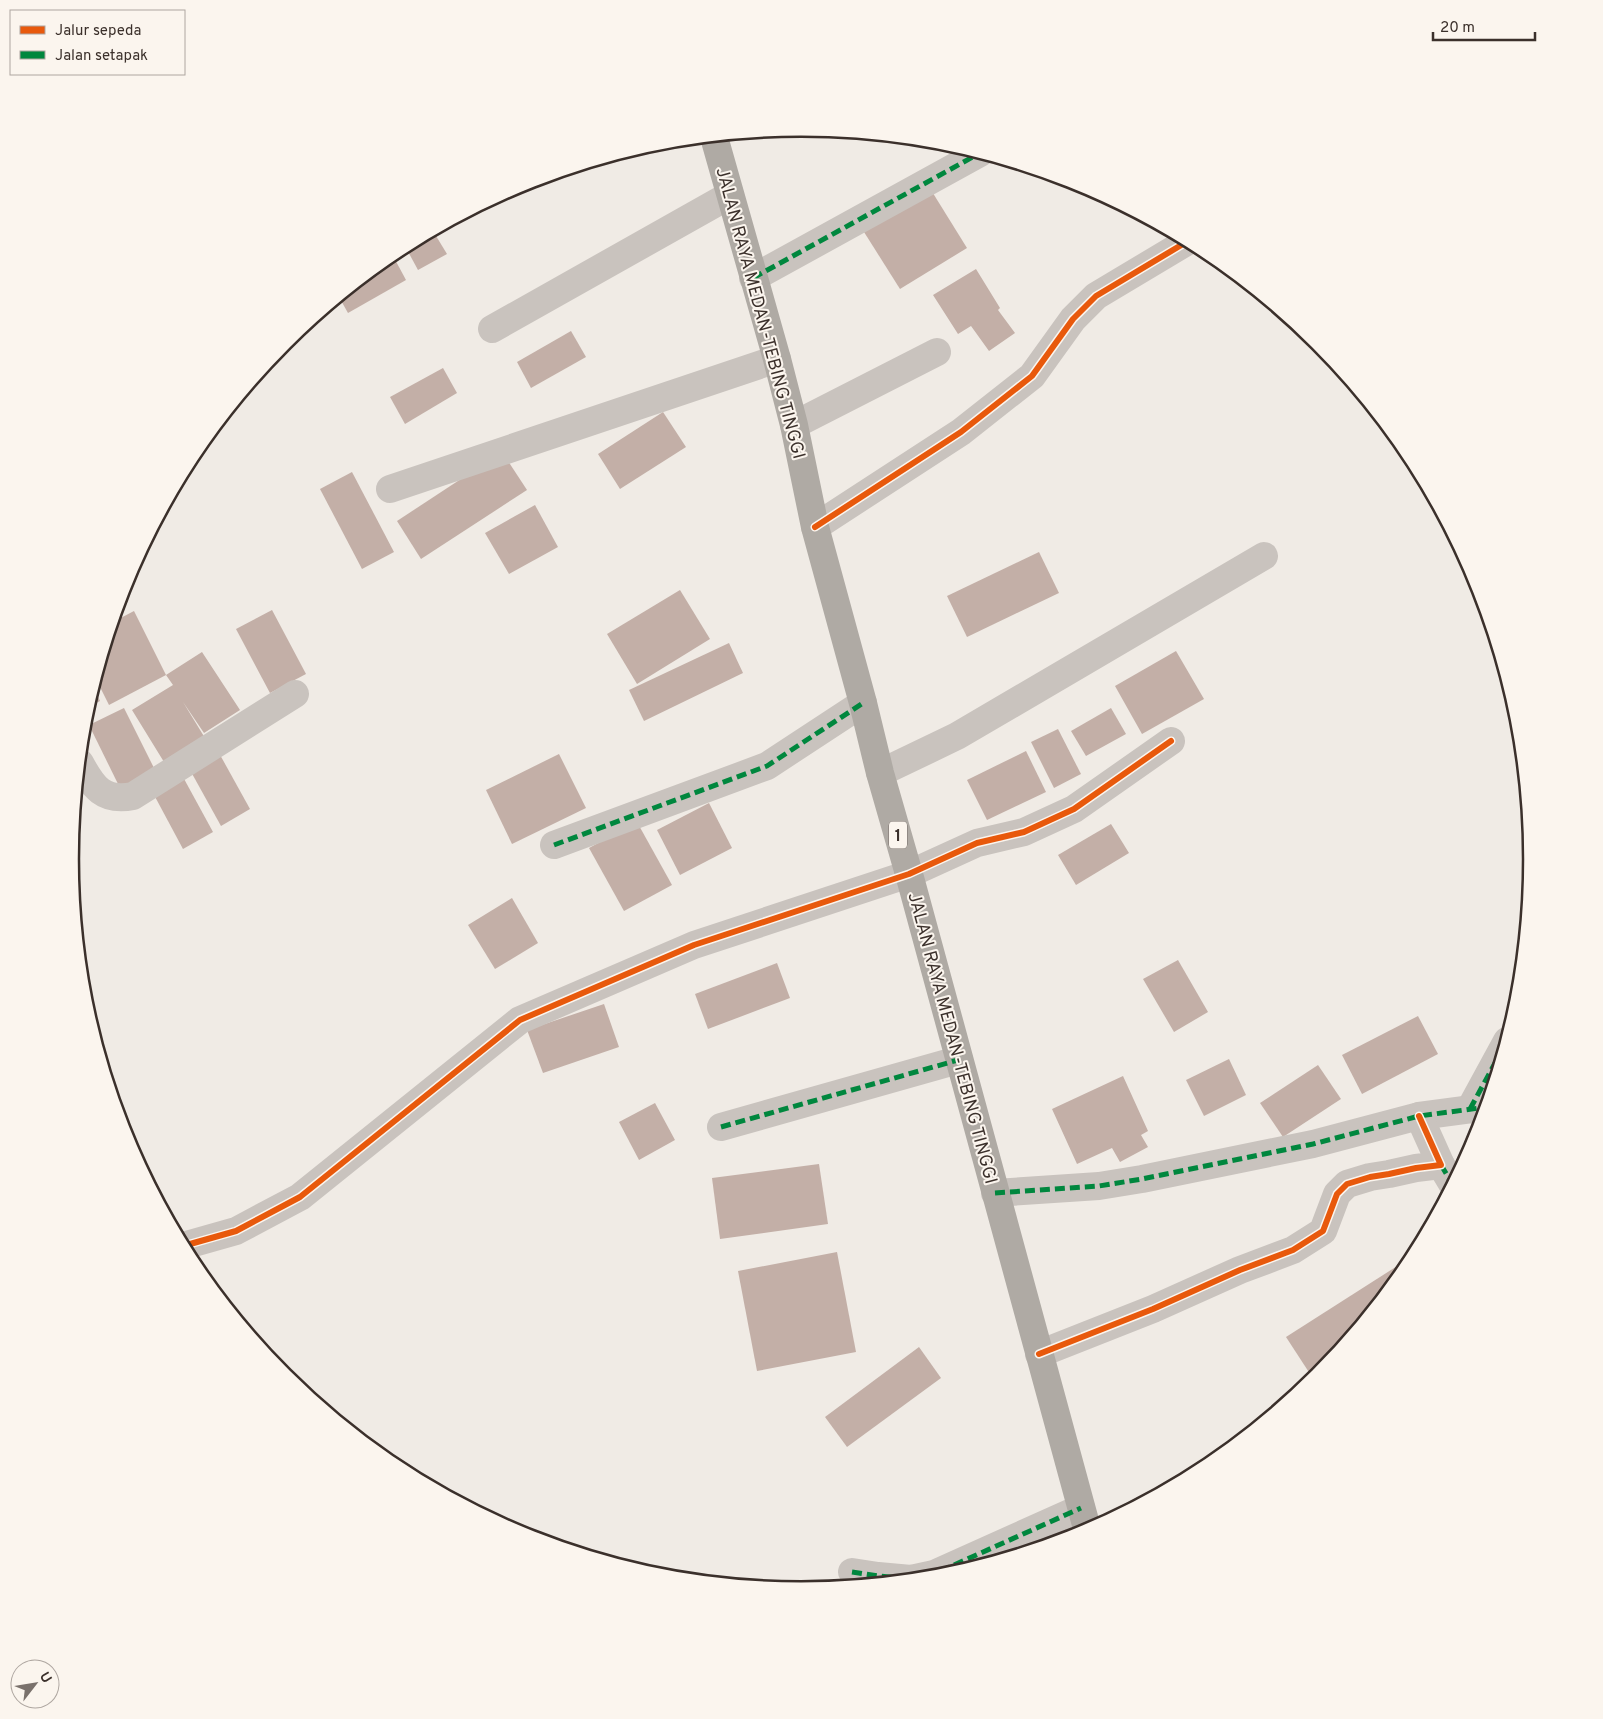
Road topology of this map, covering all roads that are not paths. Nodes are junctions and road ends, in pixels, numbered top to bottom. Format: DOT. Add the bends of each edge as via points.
graph roads {
  1 [pos="715,142"];
  2 [pos="972,157"];
  3 [pos="730,196"];
  4 [pos="1181,245"];
  5 [pos="753,278"];
  6 [pos="492,329"];
  7 [pos="937,352"];
  8 [pos="777,359"];
  9 [pos="794,426"];
  10 [pos="390,489"];
  11 [pos="815,527"];
  12 [pos="1264,556"];
  13 [pos="295,694"];
  14 [pos="863,703"];
  15 [pos="1171,741"];
  16 [pos="84,771"];
  17 [pos="880,773"];
  18 [pos="554,845"];
  19 [pos="909,874"];
  20 [pos="958,1060"];
  21 [pos="1488,1084"];
  22 [pos="1478,1108"];
  23 [pos="1420,1120"];
  24 [pos="721,1127"];
  25 [pos="1443,1168"];
  26 [pos="995,1193"];
  27 [pos="190,1244"];
  28 [pos="1038,1354"];
  29 [pos="1084,1520"];
  30 [pos="962,1564"];
  31 [pos="852,1572"];
  32 [pos="888,1577"];
  1 -- 3 [label="highway, JALAN RAYA MEDAN-TEBING TINGGI / 1"];
  2 -- 5 [label="street"];
  3 -- 5 [label="highway, JALAN RAYA MEDAN-TEBING TINGGI / 1"];
  3 -- 6 [label="street"];
  4 -- 11 [label="street" via="1096,296 1073,319 1032,376 961,432"];
  5 -- 8 [label="highway, JALAN RAYA MEDAN-TEBING TINGGI / 1"];
  7 -- 9 [label="street"];
  8 -- 9 [label="highway, JALAN RAYA MEDAN-TEBING TINGGI / 1"];
  8 -- 10 [label="street"];
  9 -- 11 [label="highway, JALAN RAYA MEDAN-TEBING TINGGI / 1"];
  11 -- 14 [label="highway, JALAN RAYA MEDAN-TEBING TINGGI / 1"];
  12 -- 17 [label="street" via="958,736"];
  13 -- 16 [label="street" via="133,796 119,799 106,796 91,783"];
  14 -- 17 [label="highway, JALAN RAYA MEDAN-TEBING TINGGI / 1"];
  14 -- 18 [label="street" via="767,766"];
  15 -- 19 [label="street" via="1074,808 1024,832 977,843"];
  17 -- 19 [label="highway, JALAN RAYA MEDAN-TEBING TINGGI / 1"];
  19 -- 20 [label="highway, JALAN RAYA MEDAN-TEBING TINGGI / 1"];
  19 -- 27 [label="street" via="694,945 520,1020 300,1197 236,1231"];
  20 -- 24 [label="street"];
  20 -- 26 [label="highway, JALAN RAYA MEDAN-TEBING TINGGI / 1"];
  21 -- 22 [label="street"];
  22 -- 23 [label="street"];
  23 -- 25 [label="street"];
  23 -- 26 [label="street" via="1142,1179 1099,1186"];
  25 -- 28 [label="street" via="1416,1168 1347,1184 1336,1194 1323,1230 1293,1250"];
  26 -- 28 [label="highway, JALAN RAYA MEDAN-TEBING TINGGI / 1"];
  28 -- 29 [label="highway, JALAN RAYA MEDAN-TEBING TINGGI / 1"];
  29 -- 30 [label="street"];
  31 -- 32 [label="street"];
}
